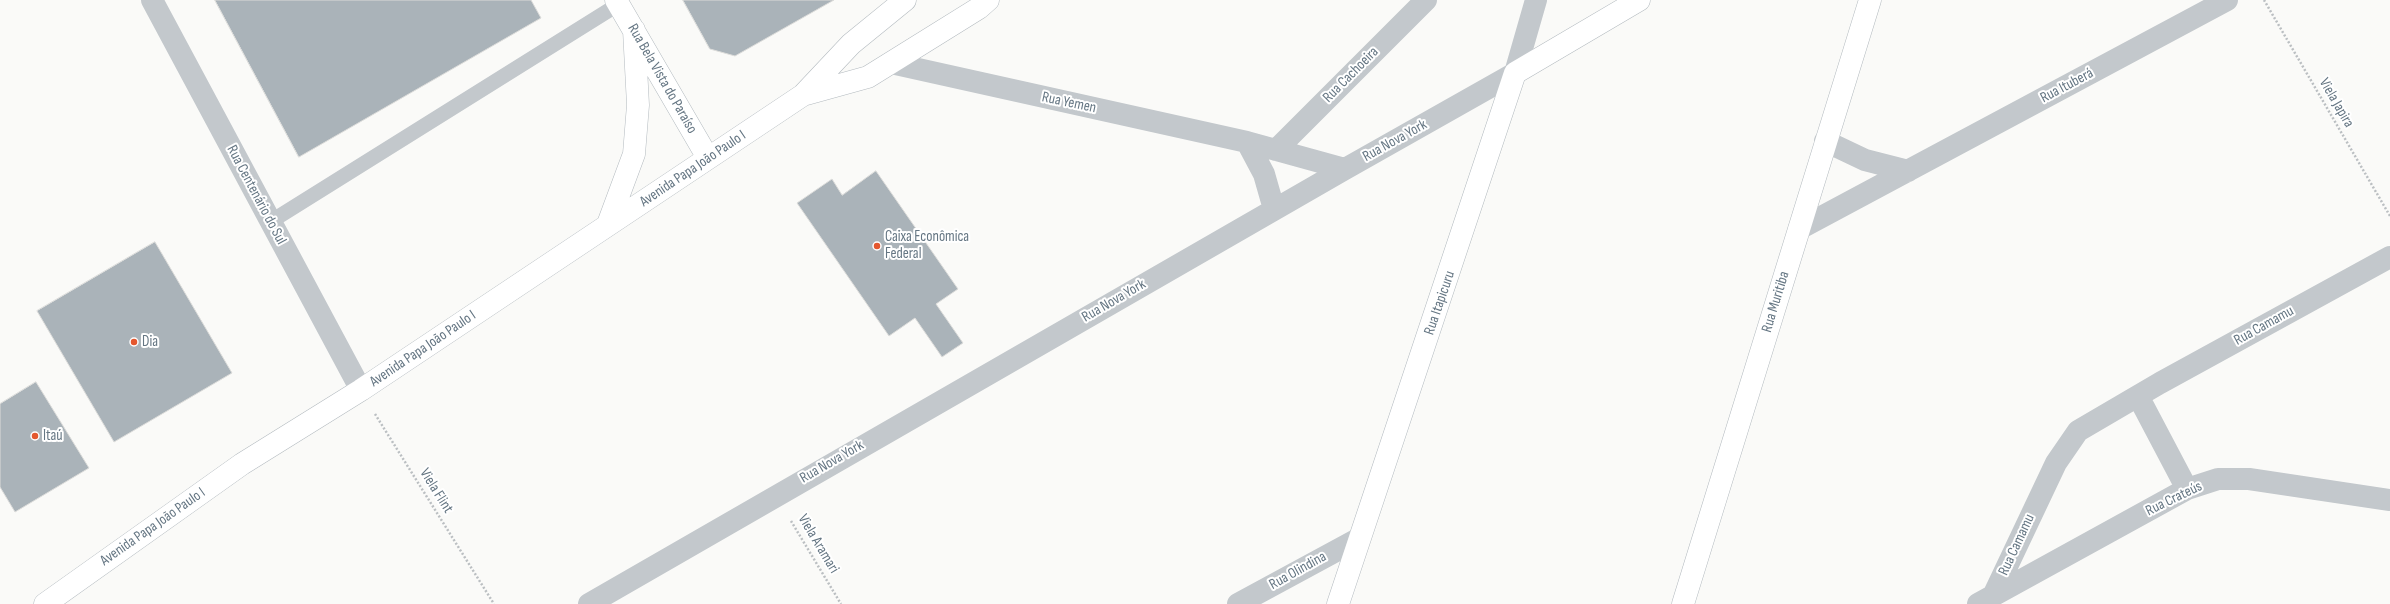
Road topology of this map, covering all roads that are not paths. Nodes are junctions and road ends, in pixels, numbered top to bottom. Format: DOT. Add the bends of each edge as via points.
graph roads {
  1 [pos="152,0"];
  2 [pos="905,0"];
  3 [pos="988,0"];
  4 [pos="1426,0"];
  5 [pos="1536,0"];
  6 [pos="1639,0"];
  7 [pos="1870,0"];
  8 [pos="2226,0"];
  9 [pos="618,2"];
  10 [pos="634,30"];
  11 [pos="891,63"];
  12 [pos="1515,73"];
  13 [pos="803,95"];
  14 [pos="1825,141"];
  15 [pos="1247,142"];
  16 [pos="1276,150"];
  17 [pos="708,158"];
  18 [pos="1345,169"];
  19 [pos="1908,172"];
  20 [pos="1274,209"];
  21 [pos="270,222"];
  22 [pos="608,224"];
  23 [pos="1799,229"];
  24 [pos="2390,256"];
  25 [pos="361,390"];
  26 [pos="2138,396"];
  27 [pos="2187,489"];
  28 [pos="2390,500"];
  29 [pos="1358,539"];
  30 [pos="1985,600"];
  31 [pos="45,604"];
  32 [pos="589,604"];
  33 [pos="1238,604"];
  34 [pos="1338,604"];
  35 [pos="1683,604"];
  1 -- 21 [label="street, Rua Centenário do Sul"];
  2 -- 13 [label="main road, Avenida Papa João Paulo I" via="851,44"];
  3 -- 11 [label="main road, Avenida Papa João Paulo I"];
  4 -- 16 [label="street, Rua Cachoeira"];
  5 -- 12 [label="street, Rua Itapicuru"];
  6 -- 12 [label="main road, Rua Nova York"];
  7 -- 14 [label="main road, Rua Muritiba"];
  8 -- 19 [label="street, Rua Ituberá"];
  9 -- 10 [label="main road, Rua Bela Vista do Paraíso"];
  9 -- 21 [label="lane"];
  10 -- 17 [label="main road, Rua Bela Vista do Paraíso"];
  10 -- 22 [label="main road" via="638,105 634,154"];
  11 -- 13 [label="main road, Avenida Papa João Paulo I" via="868,77"];
  11 -- 15 [label="street, Rua Yemen"];
  12 -- 18 [label="street, Rua Nova York"];
  12 -- 29 [label="main road, Rua Itapicuru" via="1453,265"];
  13 -- 17 [label="main road, Avenida Papa João Paulo I"];
  14 -- 19 [label="street" via="1865,160"];
  14 -- 23 [label="main road, Rua Muritiba"];
  15 -- 16 [label="street, Rua Yemen"];
  15 -- 20 [label="street" via="1264,174"];
  16 -- 18 [label="street, Rua Yemen"];
  17 -- 22 [label="main road, Avenida Papa João Paulo I"];
  18 -- 20 [label="street, Rua Nova York"];
  19 -- 23 [label="street, Rua Ituberá"];
  20 -- 32 [label="street, Rua Nova York"];
  21 -- 25 [label="street, Rua Centenário do Sul"];
  22 -- 25 [label="main road, Avenida Papa João Paulo I"];
  23 -- 35 [label="main road, Rua Muritiba"];
  24 -- 26 [label="street, Rua Camamu"];
  25 -- 31 [label="main road, Avenida Papa João Paulo I" via="242,464"];
  26 -- 27 [label="street"];
  26 -- 30 [label="street, Rua Camamu" via="2078,431 2056,463"];
  27 -- 28 [label="street, Rua Crateús" via="2218,478 2249,479"];
  27 -- 30 [label="street, Rua Crateús"];
  29 -- 33 [label="street, Rua Olindina"];
  29 -- 34 [label="main road, Rua Itapicuru"];
}
